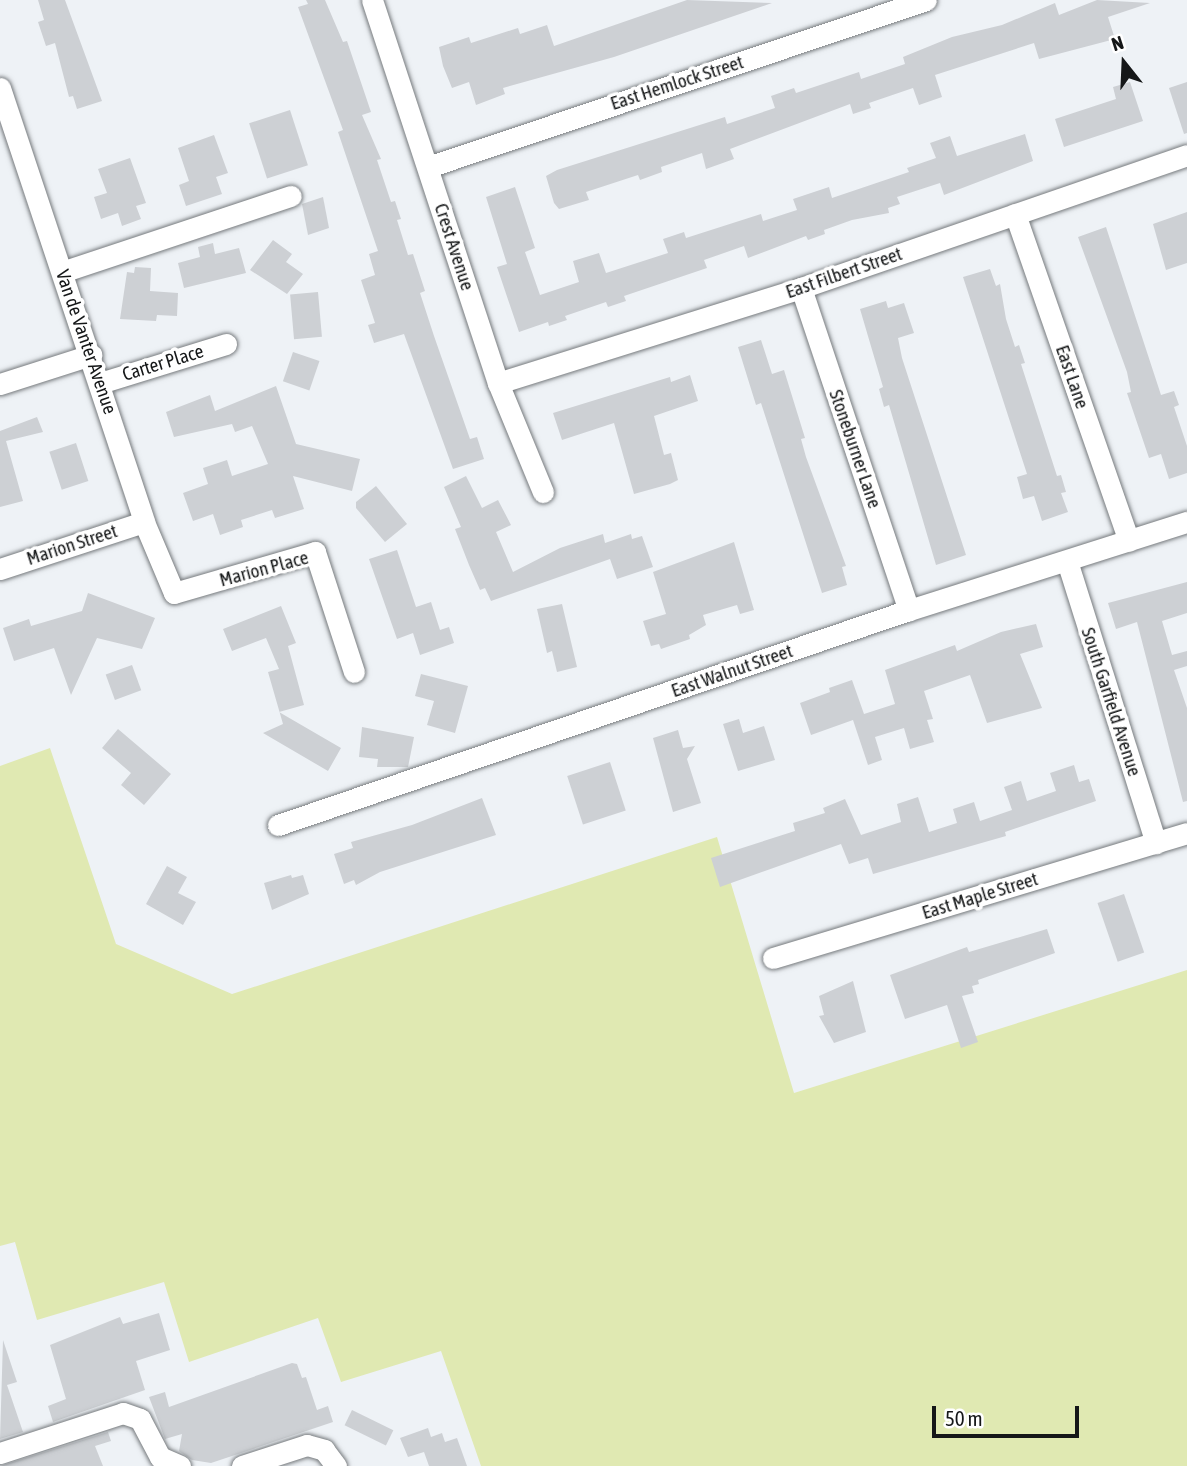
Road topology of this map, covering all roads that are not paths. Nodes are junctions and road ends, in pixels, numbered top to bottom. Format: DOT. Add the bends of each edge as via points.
graph roads {
  1 [pos="372,0"];
  2 [pos="926,0"];
  3 [pos="0,89"];
  4 [pos="1187,155"];
  5 [pos="428,167"];
  6 [pos="291,196"];
  7 [pos="1015,214"];
  8 [pos="62,272"];
  9 [pos="801,288"];
  10 [pos="226,344"];
  11 [pos="91,355"];
  12 [pos="100,383"];
  13 [pos="498,383"];
  14 [pos="0,384"];
  15 [pos="543,492"];
  16 [pos="144,522"];
  17 [pos="1187,522"];
  18 [pos="1129,541"];
  19 [pos="1067,561"];
  20 [pos="0,569"];
  21 [pos="174,593"];
  22 [pos="909,610"];
  23 [pos="354,672"];
  24 [pos="278,825"];
  25 [pos="1187,833"];
  26 [pos="1156,843"];
  27 [pos="773,958"];
  28 [pos="0,1453"];
  29 [pos="180,1466"];
  30 [pos="242,1466"];
  31 [pos="336,1466"];
  1 -- 5 [label="street, Crest Avenue"];
  2 -- 5 [label="street, East Hemlock Street"];
  3 -- 8 [label="street, Van de Vanter Avenue"];
  4 -- 7 [label="street, East Filbert Street"];
  5 -- 13 [label="street, Crest Avenue"];
  6 -- 8 [label="street"];
  7 -- 9 [label="street, East Filbert Street"];
  7 -- 18 [label="street, East Lane"];
  8 -- 11 [label="street, Van de Vanter Avenue"];
  9 -- 13 [label="street, East Filbert Street"];
  9 -- 22 [label="street, Stoneburner Lane"];
  10 -- 12 [label="street, Carter Place"];
  11 -- 12 [label="street, Van de Vanter Avenue"];
  11 -- 14 [label="street"];
  12 -- 16 [label="street, Van de Vanter Avenue"];
  13 -- 15 [label="street, Crest Avenue"];
  16 -- 20 [label="street, Marion Street"];
  16 -- 21 [label="street, Van de Vanter Avenue"];
  17 -- 18 [label="street, East Walnut Street"];
  18 -- 19 [label="street, East Walnut Street"];
  19 -- 22 [label="street, East Walnut Street"];
  19 -- 26 [label="street, South Garfield Avenue"];
  21 -- 23 [label="street, Marion Place" via="315,552"];
  22 -- 24 [label="street, East Walnut Street"];
  25 -- 26 [label="street, East Maple Street"];
  26 -- 27 [label="street, East Maple Street"];
  28 -- 29 [label="street" via="123,1413 141,1419 160,1457"];
  30 -- 31 [label="street" via="291,1448 316,1446"];
}
